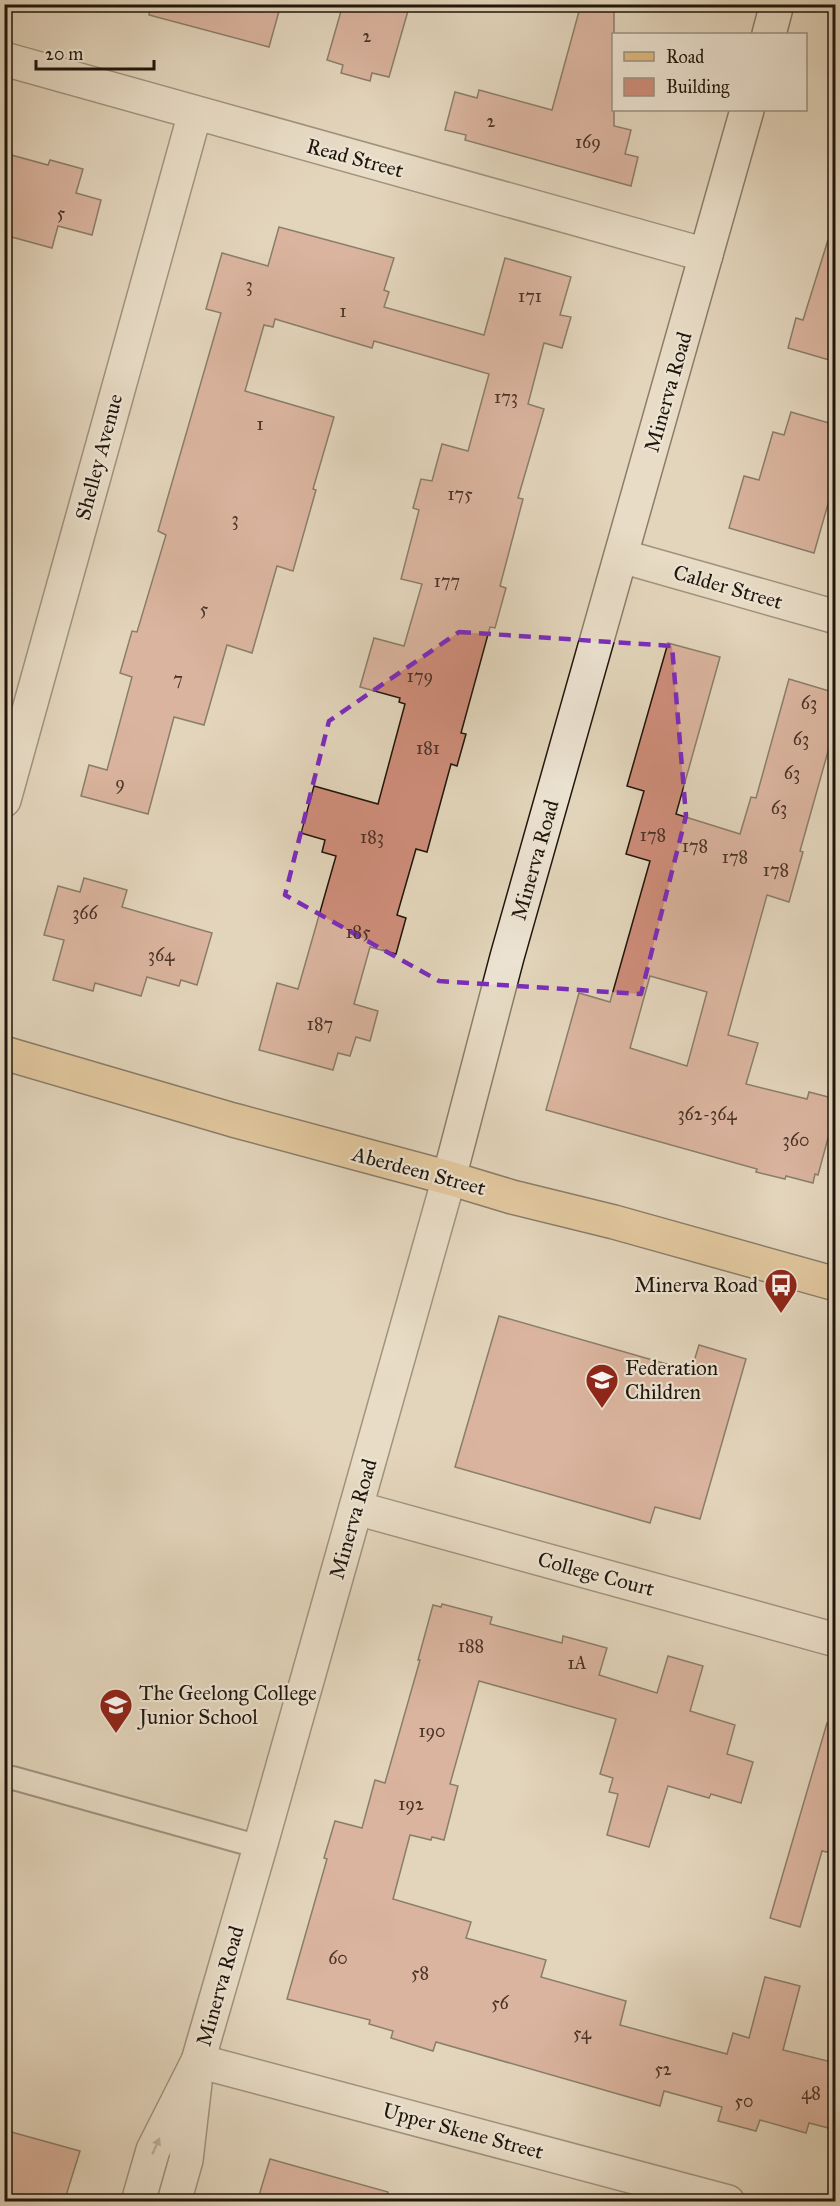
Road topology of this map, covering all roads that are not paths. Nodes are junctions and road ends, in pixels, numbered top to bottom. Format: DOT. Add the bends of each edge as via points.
graph roads {
  1 [pos="777,4"];
  2 [pos="768,33"];
  3 [pos="4,60"];
  4 [pos="747,111"];
  5 [pos="195,113"];
  6 [pos="706,255"];
  7 [pos="621,556"];
  8 [pos="836,617"];
  9 [pos="4,800"];
  10 [pos="4,1053"];
  11 [pos="449,1178"];
  12 [pos="836,1284"];
  13 [pos="356,1508"];
  14 [pos="836,1640"];
  15 [pos="13,1778"];
  16 [pos="260,1847"];
  17 [pos="198,2061"];
  18 [pos="138,2202"];
  19 [pos="174,2202"];
  20 [pos="728,2202"];
  1 -- 2 [label="street"];
  3 -- 5 [label="street, Read Street"];
  4 -- 6 [label="street, Minerva Road"];
  5 -- 6 [label="street, Read Street"];
  5 -- 9 [label="street, Shelley Avenue"];
  6 -- 7 [label="street, Minerva Road"];
  7 -- 8 [label="street, Calder Street"];
  7 -- 11 [label="street, Minerva Road"];
  10 -- 11 [label="main road, Aberdeen Street"];
  11 -- 12 [label="main road, Aberdeen Street"];
  11 -- 13 [label="street, Minerva Road"];
  13 -- 14 [label="street, College Court"];
  13 -- 16 [label="street, Minerva Road"];
  15 -- 16 [label="lane"];
  16 -- 17 [label="street, Minerva Road"];
  18 -- 17 [label="street, Minerva Road, one-way" via="153,2150"];
  17 -- 19 [label="street, Minerva Road" via="186,2160"];
  17 -- 20 [label="street, Upper Skene Street"];
}
